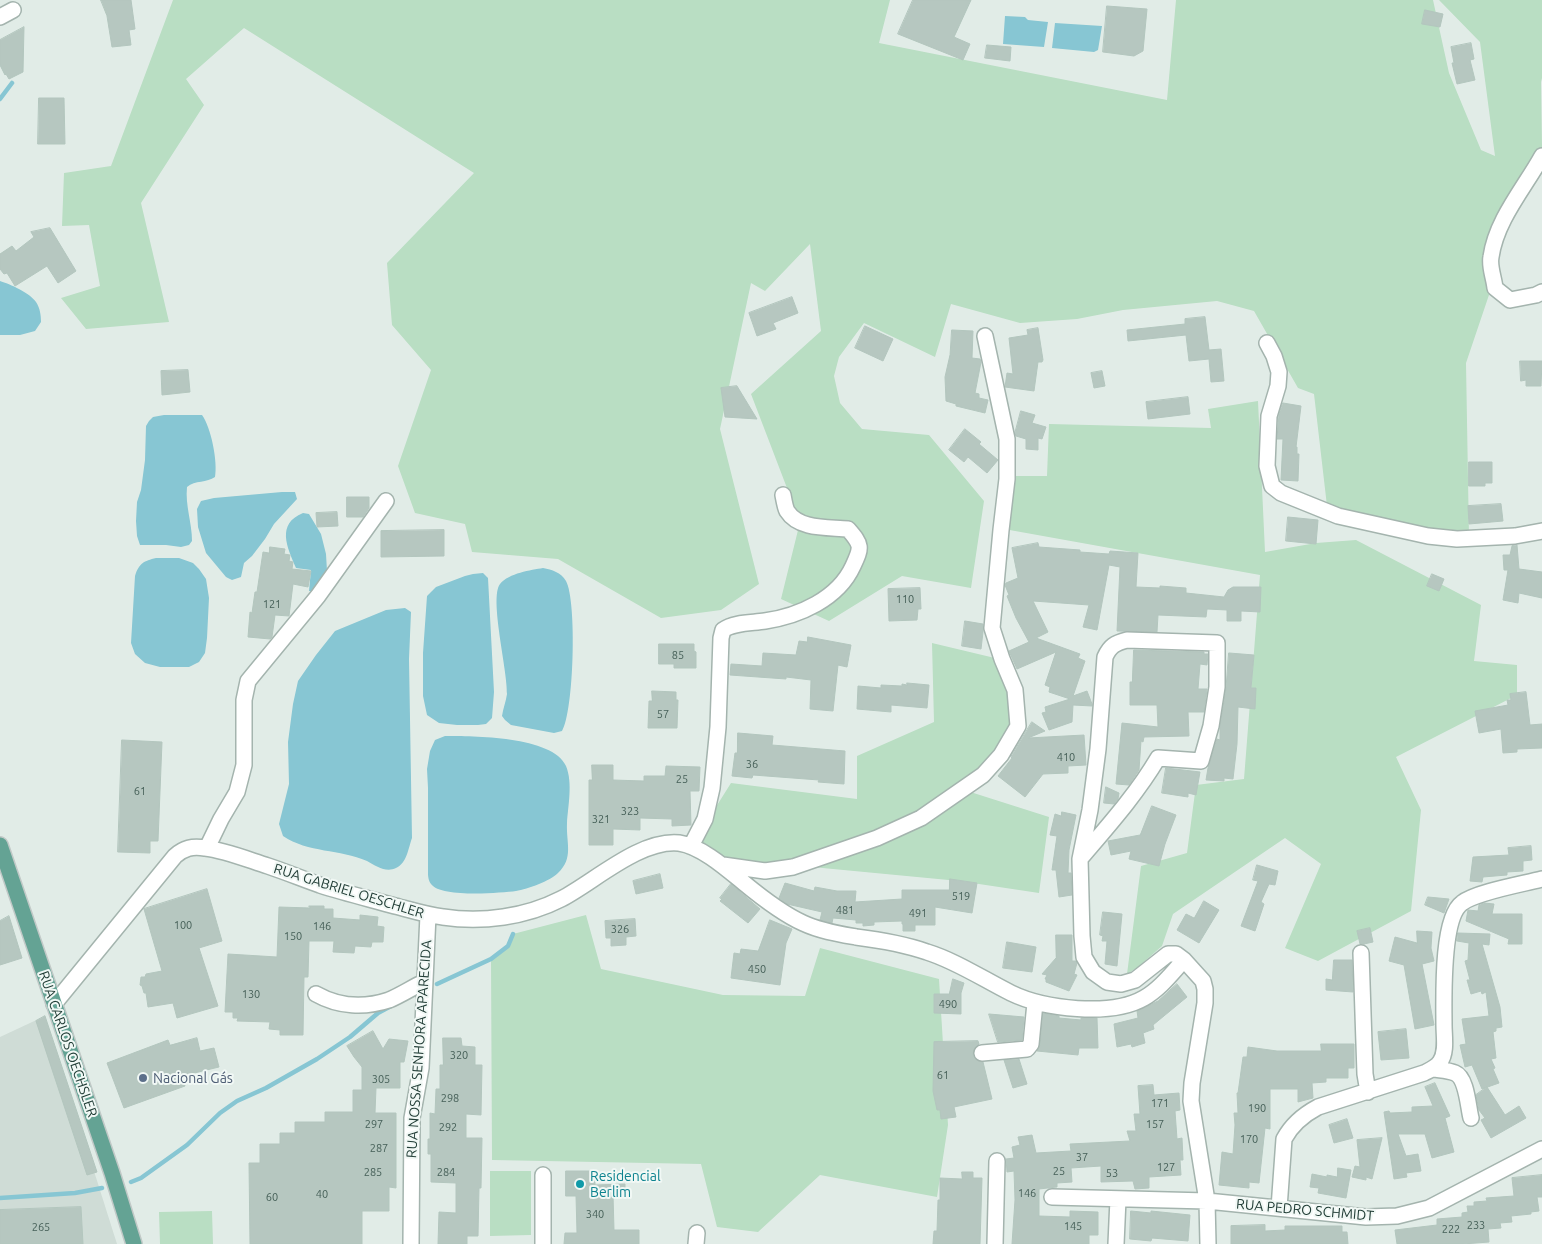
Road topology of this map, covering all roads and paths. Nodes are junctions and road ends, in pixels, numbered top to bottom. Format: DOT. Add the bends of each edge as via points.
graph roads {
  1 [pos="1542,156"];
  2 [pos="1542,292"];
  3 [pos="985,336"];
  4 [pos="1267,343"];
  5 [pos="783,496"];
  6 [pos="386,501"];
  7 [pos="1542,531"];
  8 [pos="0,845"];
  9 [pos="691,846"];
  10 [pos="207,848"];
  11 [pos="1080,859"];
  12 [pos="722,865"];
  13 [pos="1542,879"];
  14 [pos="428,915"];
  15 [pos="1361,953"];
  16 [pos="1184,960"];
  17 [pos="424,982"];
  18 [pos="316,994"];
  19 [pos="1035,1003"];
  20 [pos="54,1004"];
  21 [pos="982,1053"];
  22 [pos="1434,1069"];
  23 [pos="1368,1092"];
  24 [pos="1471,1118"];
  25 [pos="1542,1149"];
  26 [pos="997,1161"];
  27 [pos="543,1175"];
  28 [pos="1052,1197"];
  29 [pos="1118,1199"];
  30 [pos="1207,1202"];
  31 [pos="1279,1208"];
  32 [pos="134,1244"];
  33 [pos="410,1244"];
  34 [pos="542,1244"];
  35 [pos="995,1244"];
  36 [pos="1116,1244"];
  37 [pos="1208,1244"];
  1 -- 2 [label="street" via="1499,230 1490,258 1495,288 1510,300"];
  3 -- 12 [label="street" via="1007,439 1007,479 992,628 1015,690 1018,726 1001,755 983,775 912,822 792,868 765,871"];
  4 -- 7 [label="street" via="1274,356 1278,386 1269,416 1267,466 1272,486 1281,493 1338,516 1428,536 1457,539"];
  5 -- 9 [label="street" via="786,510 805,524 848,529 858,540 860,552 849,574 834,592 811,607 773,620 730,626 723,630 712,788 705,819"];
  6 -- 10 [label="street" via="318,596 248,681 244,700 244,765 237,792"];
  8 -- 20 [label="main road, RUA CARLOS OECHSLER"];
  9 -- 12 [label="street, RUA GABRIEL OESCHLER"];
  9 -- 14 [label="street, RUA GABRIEL OESCHLER" via="676,843 637,852 560,899 522,913 464,920"];
  10 -- 14 [label="street, RUA GABRIEL OESCHLER" via="350,894"];
  10 -- 20 [label="street, RUA GABRIEL OESCHLER" via="189,847 175,856"];
  11 -- 11 [label="street" via="1090,810 1108,648 1126,640 1217,642 1217,687 1201,761 1158,758 1128,804"];
  11 -- 16 [label="street" via="1084,957 1093,972 1107,982 1121,984 1135,980 1168,954 1176,954"];
  12 -- 19 [label="street, RUA GABRIEL OESCHLER" via="764,899 803,924 927,952"];
  13 -- 22 [label="street" via="1475,897 1456,908 1445,962 1444,1049"];
  14 -- 17 [label="street, RUA NOSSA SENHORA APARECIDA"];
  15 -- 23 [label="street"];
  16 -- 19 [label="street, RUA GABRIEL OESCHLER" via="1161,986 1144,998 1122,1007 1094,1009"];
  16 -- 30 [label="street" via="1205,989 1192,1101"];
  17 -- 18 [label="street" via="390,999 366,1006 344,1004"];
  17 -- 33 [label="street, RUA NOSSA SENHORA APARECIDA" via="420,1068 412,1118"];
  19 -- 21 [label="street" via="1031,1044 1027,1049"];
  20 -- 32 [label="main road, RUA CARLOS OECHSLER"];
  22 -- 23 [label="street"];
  22 -- 24 [label="street" via="1461,1077"];
  23 -- 31 [label="street" via="1318,1107 1304,1114 1289,1130 1284,1139"];
  25 -- 31 [label="street, RUA PEDRO SCHMIDT" via="1429,1208 1397,1216 1366,1217"];
  26 -- 35 [label="street"];
  27 -- 34 [label="street"];
  28 -- 29 [label="street, RUA PEDRO SCHMIDT"];
  29 -- 30 [label="street, RUA PEDRO SCHMIDT"];
  29 -- 36 [label="street"];
  30 -- 31 [label="street, RUA PEDRO SCHMIDT"];
  30 -- 37 [label="street"];
}
